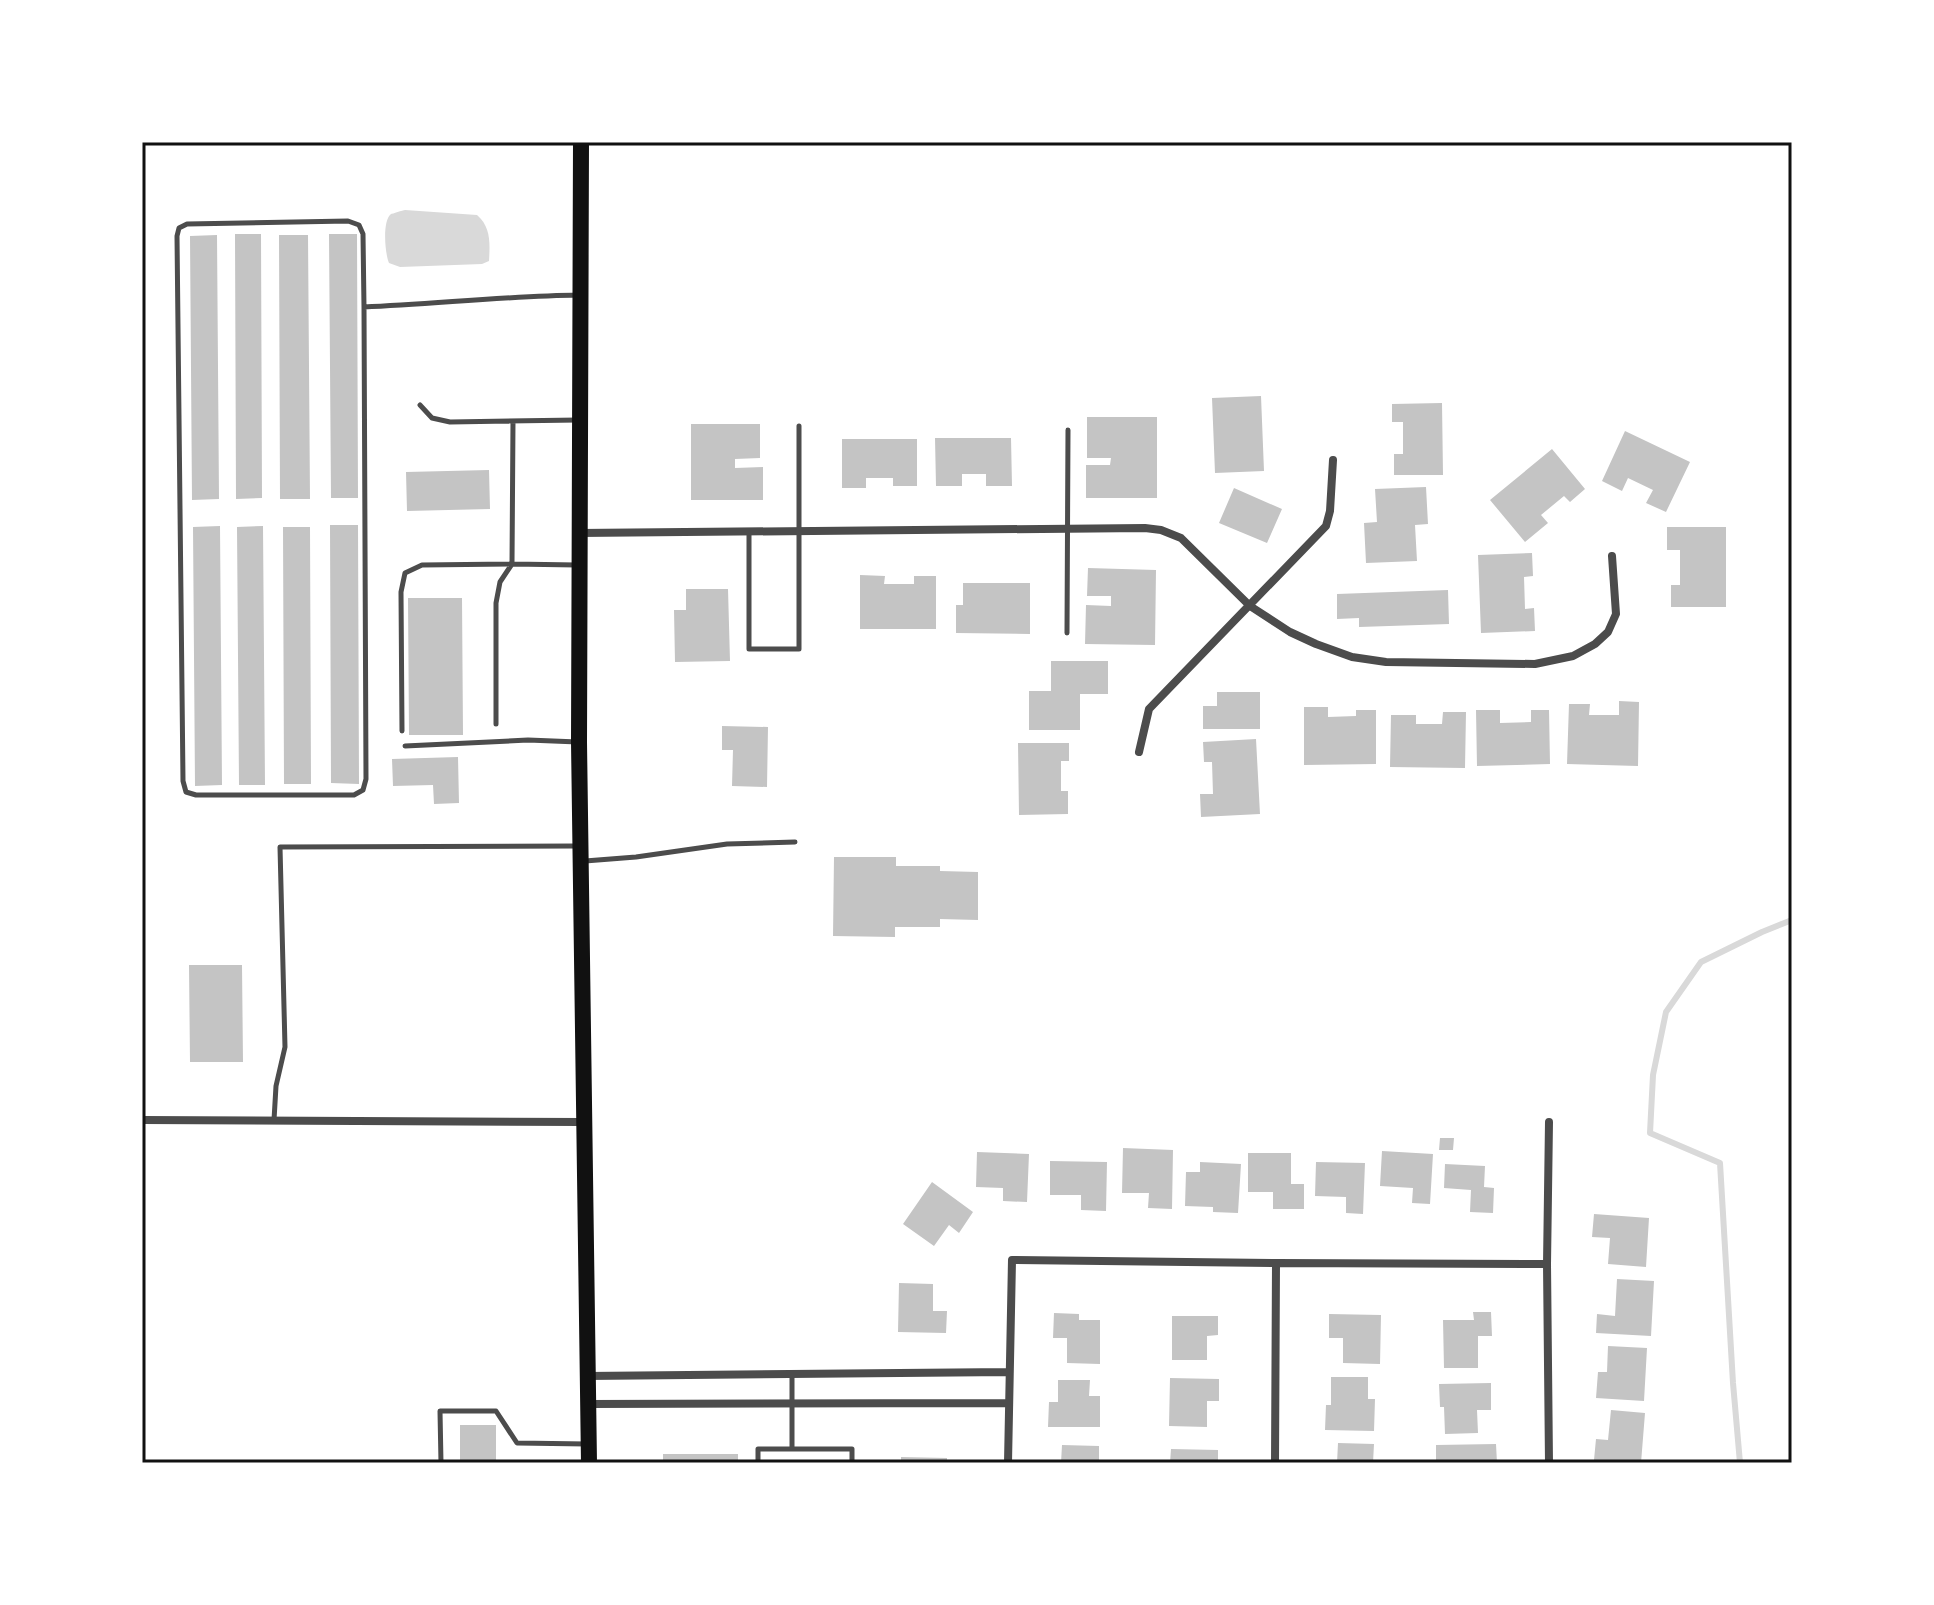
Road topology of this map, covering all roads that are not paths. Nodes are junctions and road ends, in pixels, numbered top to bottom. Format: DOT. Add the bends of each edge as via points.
graph roads {
  1 [pos="581,142"];
  2 [pos="580,295"];
  3 [pos="364,307"];
  4 [pos="420,405"];
  5 [pos="579,420"];
  6 [pos="513,421"];
  7 [pos="799,426"];
  8 [pos="1068,430"];
  9 [pos="1333,460"];
  10 [pos="1067,529"];
  11 [pos="749,531"];
  12 [pos="800,532"];
  13 [pos="578,533"];
  14 [pos="1612,556"];
  15 [pos="512,564"];
  16 [pos="578,565"];
  17 [pos="1250,606"];
  18 [pos="1067,633"];
  19 [pos="496,724"];
  20 [pos="402,731"];
  21 [pos="579,742"];
  22 [pos="405,746"];
  23 [pos="1139,752"];
  24 [pos="795,842"];
  25 [pos="580,854"];
  26 [pos="142,1120"];
  27 [pos="274,1120"];
  28 [pos="583,1122"];
  29 [pos="1549,1122"];
  30 [pos="1276,1263"];
  31 [pos="1547,1264"];
  32 [pos="1009,1372"];
  33 [pos="792,1375"];
  34 [pos="587,1376"];
  35 [pos="1008,1403"];
  36 [pos="588,1404"];
  37 [pos="793,1404"];
  38 [pos="588,1444"];
  39 [pos="792,1449"];
  40 [pos="441,1463"];
  41 [pos="589,1463"];
  42 [pos="758,1463"];
  43 [pos="852,1463"];
  44 [pos="1008,1463"];
  45 [pos="1275,1463"];
  46 [pos="1549,1463"];
  1 -- 2 [label="main road"];
  2 -- 3 [label="lane"];
  2 -- 5 [label="main road"];
  3 -- 3 [label="lane" via="359,225 319,221 179,228 186,792 354,795 363,790"];
  4 -- 6 [label="lane" via="432,418 450,422"];
  5 -- 6 [label="lane"];
  5 -- 13 [label="main road"];
  6 -- 15 [label="lane"];
  7 -- 12 [label="lane"];
  8 -- 10 [label="lane"];
  9 -- 17 [label="street" via="1326,526"];
  10 -- 12 [label="street"];
  10 -- 17 [label="street" via="1145,528 1181,538"];
  10 -- 18 [label="lane"];
  11 -- 12 [label="street"];
  11 -- 12 [label="lane" via="749,649 799,649"];
  11 -- 13 [label="street"];
  13 -- 16 [label="main road"];
  14 -- 17 [label="street" via="1616,614 1608,632 1573,656 1535,664 1352,657 1290,632"];
  15 -- 16 [label="lane"];
  15 -- 19 [label="lane" via="500,582 496,603"];
  15 -- 20 [label="lane" via="422,565 405,573"];
  16 -- 21 [label="main road"];
  17 -- 23 [label="street" via="1149,709"];
  21 -- 22 [label="lane"];
  21 -- 25 [label="main road"];
  24 -- 25 [label="lane" via="727,844 636,857"];
  25 -- 27 [label="lane" via="280,847 285,1047"];
  25 -- 28 [label="main road"];
  26 -- 27 [label="street"];
  27 -- 28 [label="street"];
  28 -- 34 [label="main road"];
  29 -- 31 [label="street"];
  30 -- 31 [label="street"];
  30 -- 32 [label="street" via="1012,1260"];
  30 -- 45 [label="street"];
  31 -- 46 [label="street"];
  32 -- 33 [label="street"];
  32 -- 35 [label="street"];
  33 -- 34 [label="street"];
  33 -- 37 [label="lane"];
  34 -- 36 [label="main road"];
  35 -- 37 [label="street"];
  35 -- 44 [label="street"];
  36 -- 37 [label="street"];
  36 -- 38 [label="main road"];
  37 -- 39 [label="lane"];
  38 -- 40 [label="lane" via="517,1443 496,1411 440,1411"];
  38 -- 41 [label="main road"];
  39 -- 42 [label="lane" via="758,1449"];
  39 -- 43 [label="lane" via="852,1449"];
}
